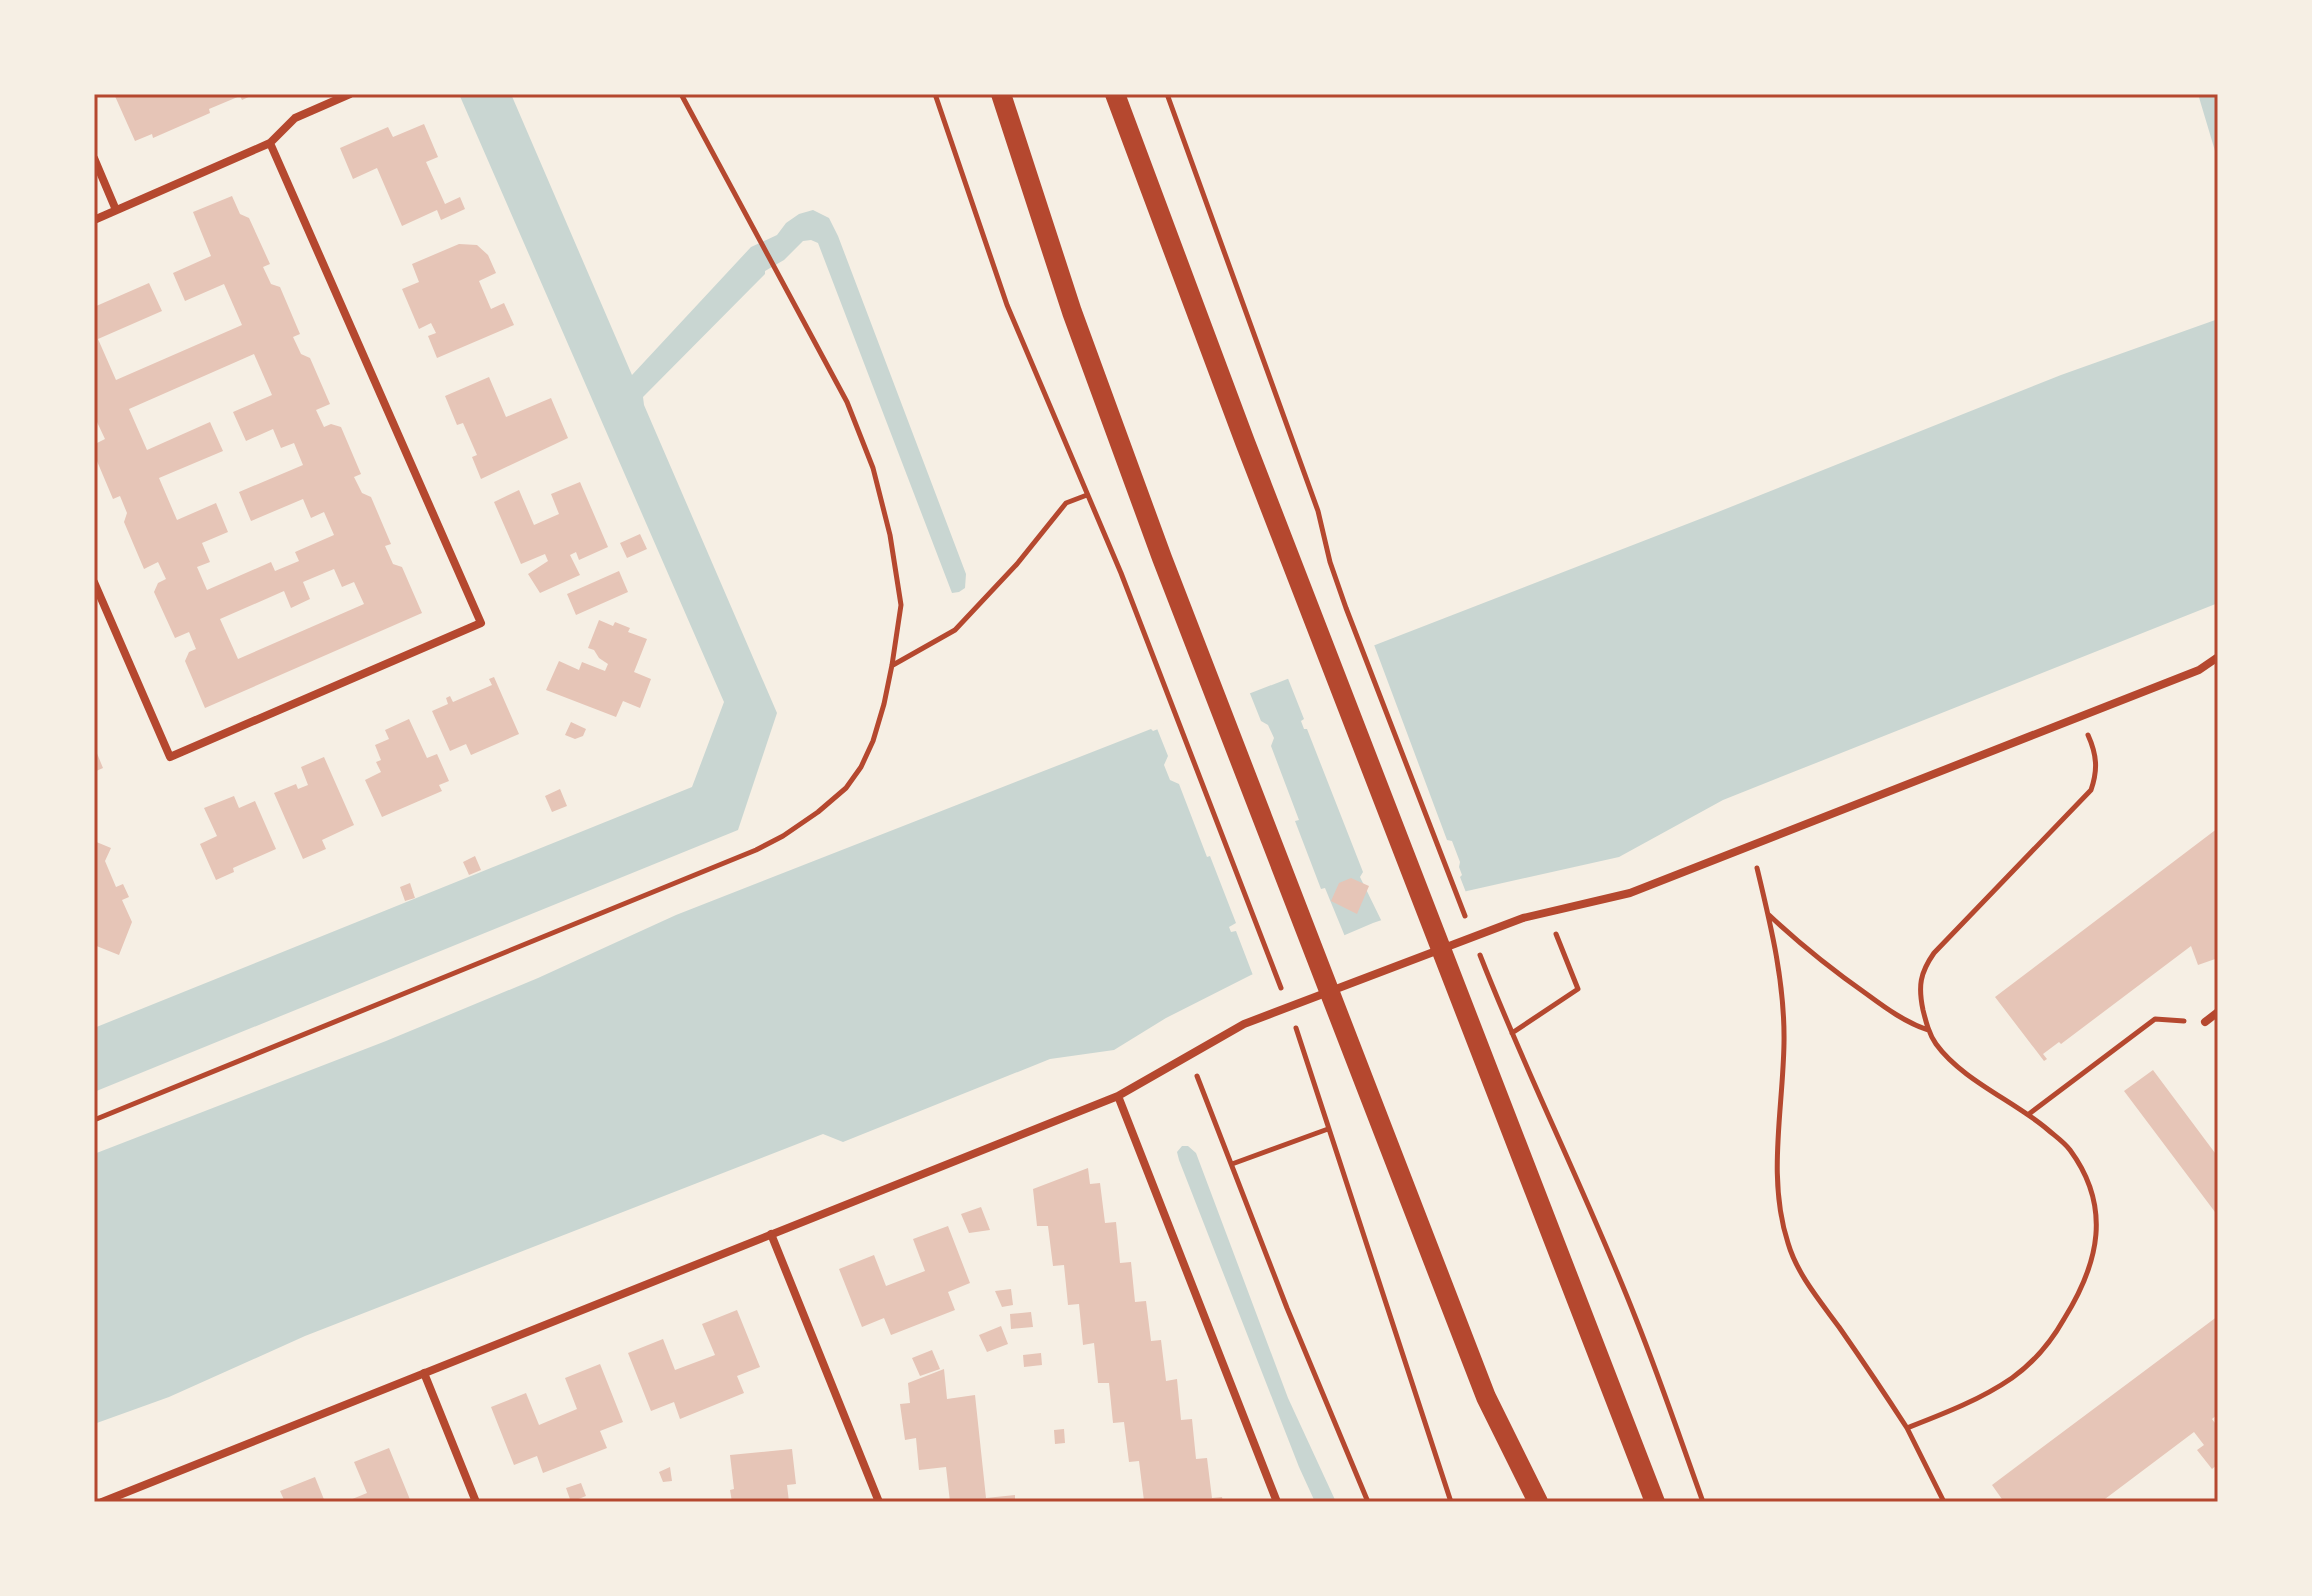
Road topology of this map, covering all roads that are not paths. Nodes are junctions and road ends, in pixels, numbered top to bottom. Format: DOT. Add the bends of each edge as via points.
graph roads {
  1 [pos="350,94"];
  2 [pos="1001,94"];
  3 [pos="1115,94"];
  4 [pos="270,143"];
  5 [pos="94,158"];
  6 [pos="116,210"];
  7 [pos="94,220"];
  8 [pos="94,582"];
  9 [pos="2218,657"];
  10 [pos="2218,668"];
  11 [pos="2199,670"];
  12 [pos="2218,1012"];
  13 [pos="2205,1022"];
  14 [pos="1118,1096"];
  15 [pos="771,1234"];
  16 [pos="424,1373"];
  17 [pos="102,1502"];
  18 [pos="476,1502"];
  19 [pos="879,1502"];
  20 [pos="1277,1502"];
  21 [pos="1538,1502"];
  22 [pos="1655,1502"];
  1 -- 4 [label="street" via="295,118"];
  2 -- 21 [label="main road" via="1072,312 1162,558 1486,1397"];
  3 -- 22 [label="main road"];
  4 -- 6 [label="street"];
  4 -- 8 [label="street" via="481,623 170,757"];
  5 -- 6 [label="street"];
  6 -- 7 [label="street"];
  9 -- 11 [label="street"];
  10 -- 11 [label="street"];
  11 -- 14 [label="street" via="1630,893 1523,918 1244,1024"];
  12 -- 13 [label="street"];
  14 -- 15 [label="street"];
  14 -- 20 [label="street"];
  15 -- 16 [label="street"];
  15 -- 19 [label="street"];
  16 -- 17 [label="street"];
  16 -- 18 [label="street"];
}
